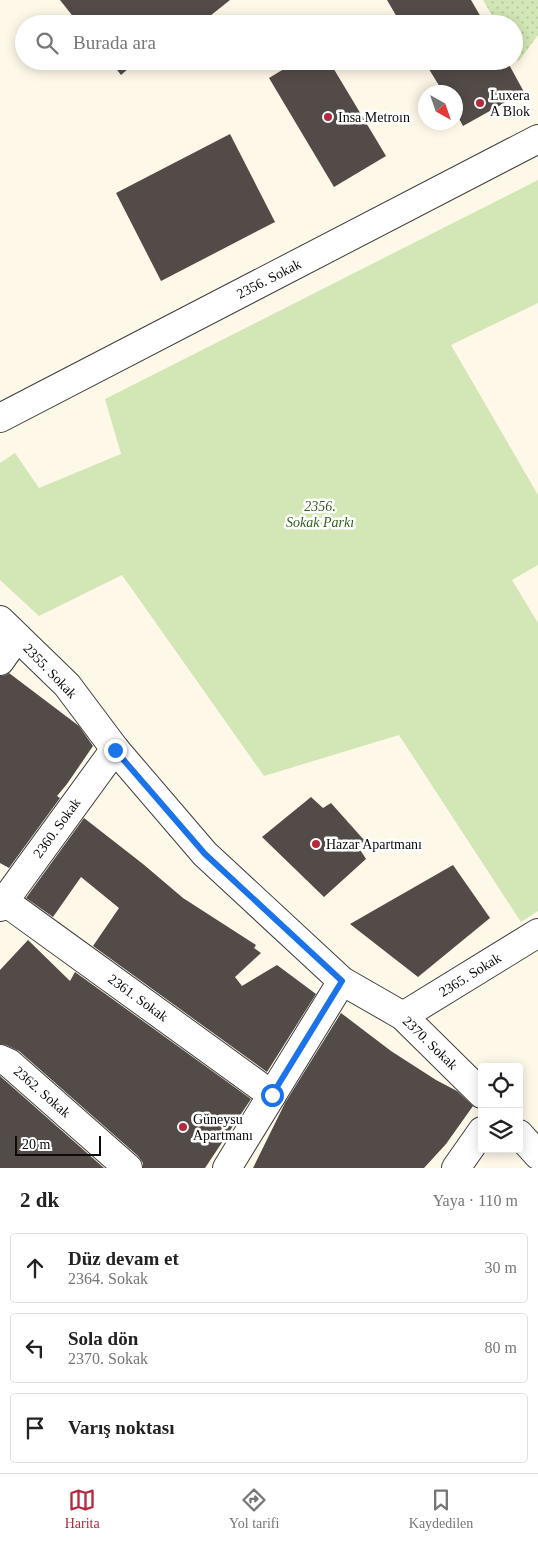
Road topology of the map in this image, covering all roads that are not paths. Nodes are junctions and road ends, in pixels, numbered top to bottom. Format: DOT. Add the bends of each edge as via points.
graph roads {
  1 [pos="538,140"];
  2 [pos="0,418"];
  3 [pos="9,629"];
  4 [pos="0,661"];
  5 [pos="115,750"];
  6 [pos="2,904"];
  7 [pos="538,933"];
  8 [pos="342,981"];
  9 [pos="403,1016"];
  10 [pos="0,1059"];
  11 [pos="478,1090"];
  12 [pos="272,1095"];
  13 [pos="478,1136"];
  14 [pos="523,1138"];
  15 [pos="538,1155"];
  16 [pos="128,1168"];
  17 [pos="226,1168"];
  18 [pos="456,1168"];
  1 -- 2 [label="street, 2356. Sokak"];
  3 -- 4 [label="street"];
  3 -- 5 [label="street, 2355. Sokak" via="68,685"];
  5 -- 6 [label="street, 2360. Sokak"];
  5 -- 8 [label="street, 2370. Sokak" via="205,854"];
  6 -- 12 [label="street, 2361. Sokak"];
  7 -- 9 [label="street, 2365. Sokak"];
  8 -- 9 [label="street, 2370. Sokak"];
  8 -- 12 [label="street"];
  9 -- 11 [label="street, 2370. Sokak"];
  10 -- 16 [label="street, 2362. Sokak" via="9,1063"];
  12 -- 17 [label="street"];
  13 -- 18 [label="street"];
  14 -- 15 [label="street"];
}
